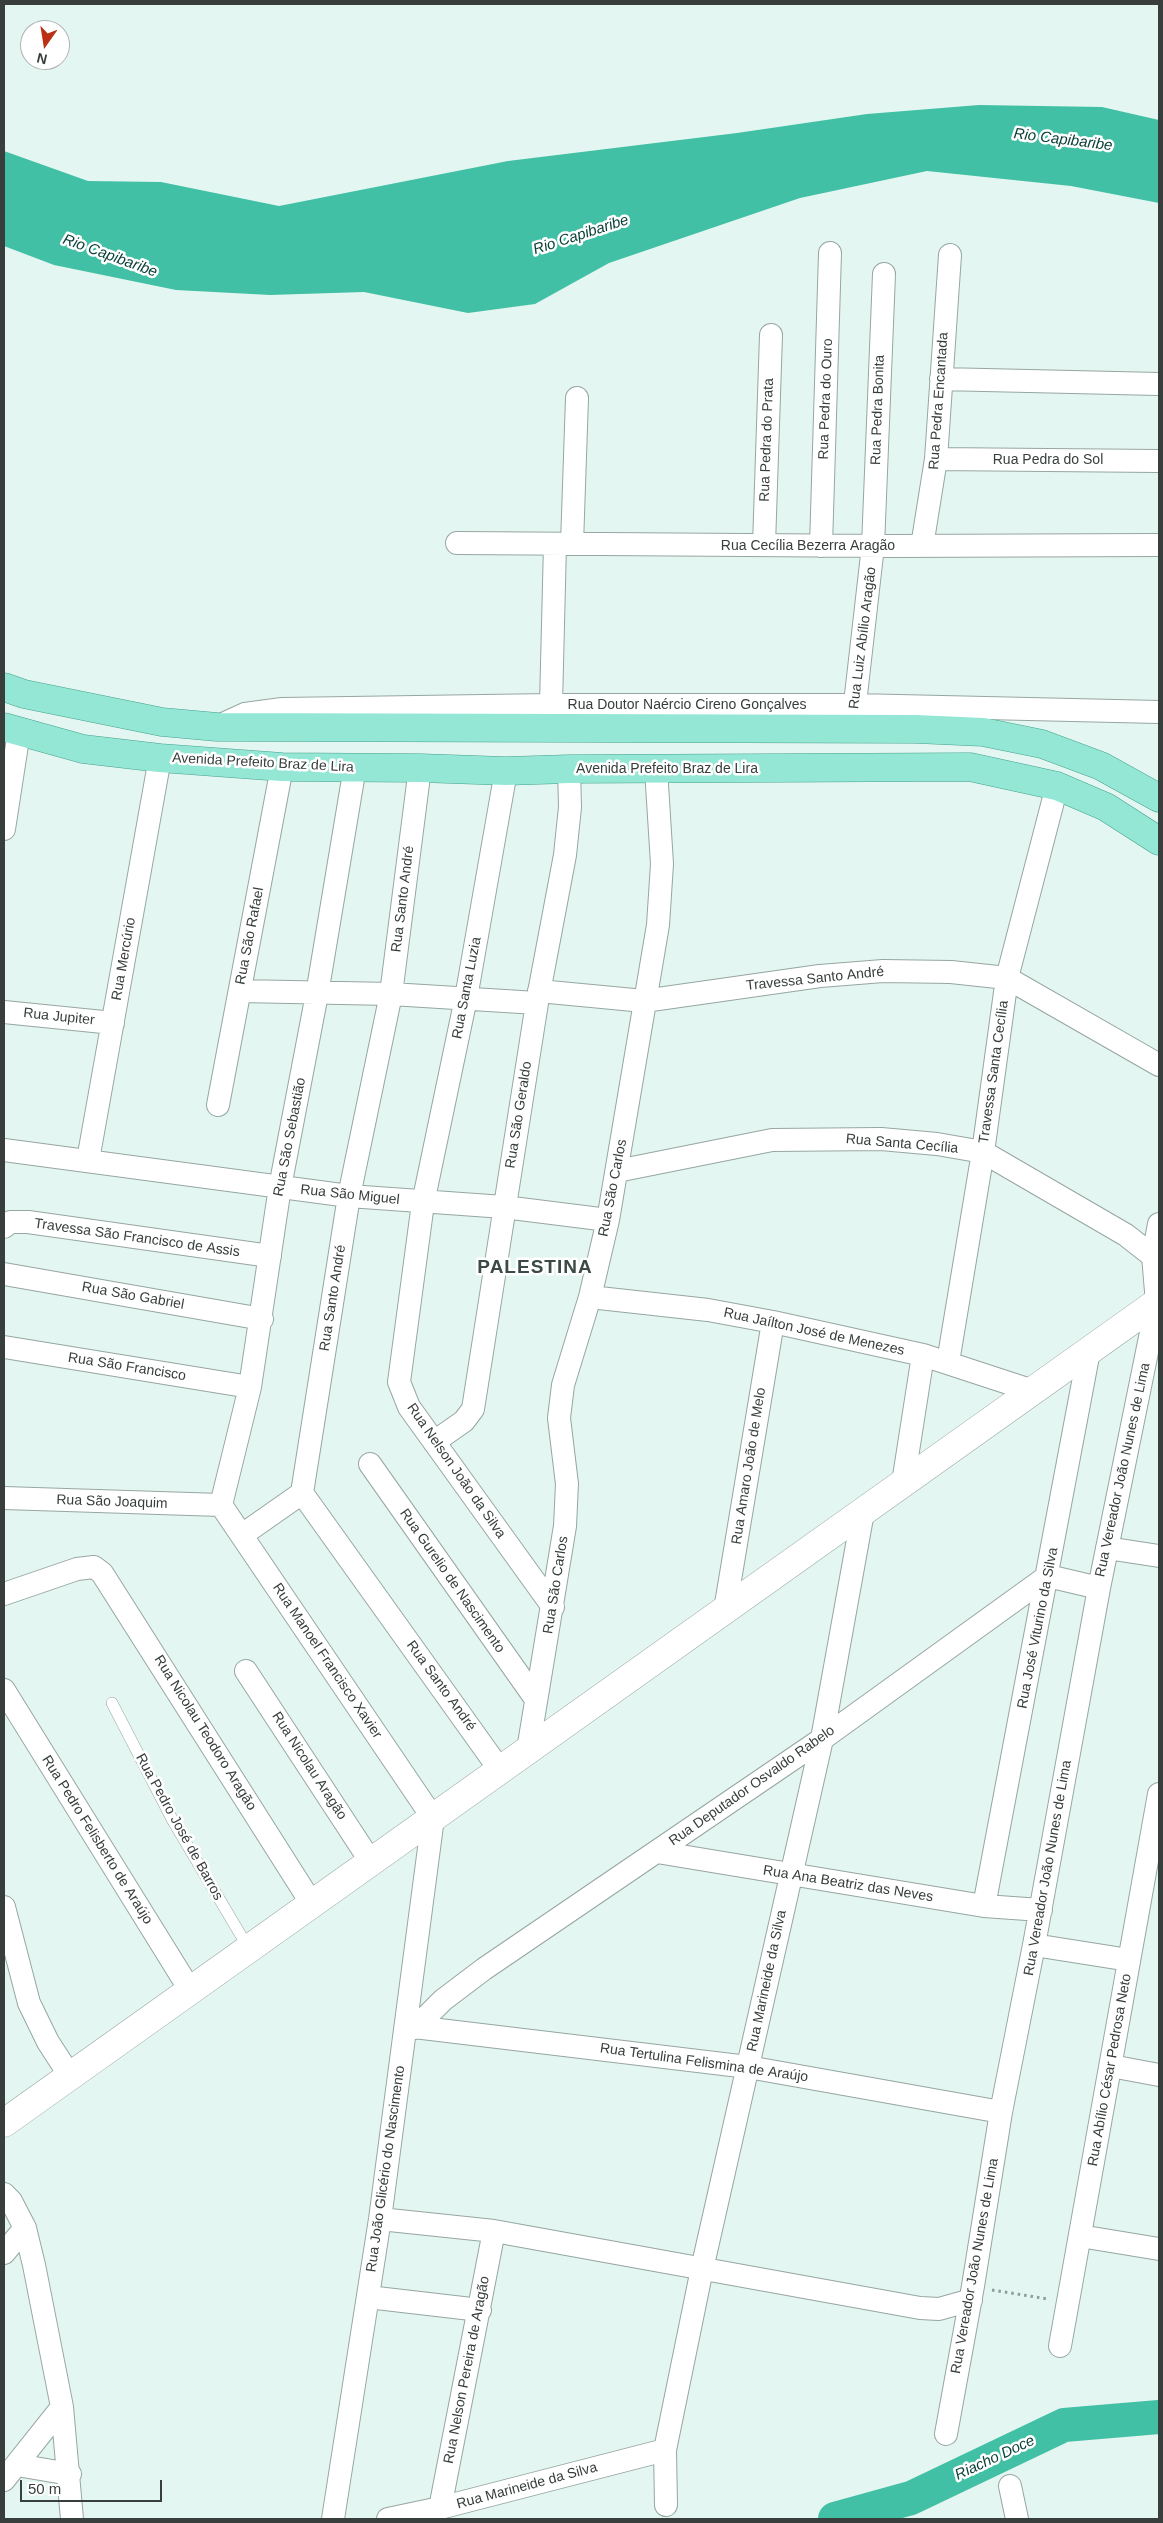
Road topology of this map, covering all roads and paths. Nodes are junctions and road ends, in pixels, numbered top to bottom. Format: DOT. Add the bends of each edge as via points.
graph roads {
  1 [pos="830,253"];
  2 [pos="950,255"];
  3 [pos="884,274"];
  4 [pos="770,335"];
  5 [pos="941,379"];
  6 [pos="1159,384"];
  7 [pos="577,398"];
  8 [pos="936,459"];
  9 [pos="1159,461"];
  10 [pos="457,543"];
  11 [pos="564,544"];
  12 [pos="764,545"];
  13 [pos="1159,545"];
  14 [pos="822,546"];
  15 [pos="874,546"];
  16 [pos="922,546"];
  17 [pos="4,687"];
  18 [pos="551,705"];
  19 [pos="1159,712"];
  20 [pos="854,717"];
  21 [pos="217,727"];
  22 [pos="11,730"];
  23 [pos="160,758"];
  24 [pos="282,767"];
  25 [pos="355,767"];
  26 [pos="420,768"];
  27 [pos="569,769"];
  28 [pos="656,769"];
  29 [pos="506,771"];
  30 [pos="8,776"];
  31 [pos="1057,786"];
  32 [pos="1158,796"];
  33 [pos="4,829"];
  34 [pos="1159,841"];
  35 [pos="1007,978"];
  36 [pos="240,991"];
  37 [pos="317,994"];
  38 [pos="391,994"];
  39 [pos="538,997"];
  40 [pos="466,998"];
  41 [pos="644,1000"];
  42 [pos="4,1012"];
  43 [pos="113,1023"];
  44 [pos="1159,1065"];
  45 [pos="218,1105"];
  46 [pos="4,1150"];
  47 [pos="983,1152"];
  48 [pos="88,1160"];
  49 [pos="617,1171"];
  50 [pos="280,1187"];
  51 [pos="349,1196"];
  52 [pos="422,1203"];
  53 [pos="504,1207"];
  54 [pos="608,1220"];
  55 [pos="1159,1224"];
  56 [pos="4,1226"];
  57 [pos="270,1256"];
  58 [pos="1156,1258"];
  59 [pos="4,1274"];
  60 [pos="590,1297"];
  61 [pos="1158,1302"];
  62 [pos="262,1319"];
  63 [pos="773,1322"];
  64 [pos="4,1347"];
  65 [pos="1089,1351"];
  66 [pos="923,1355"];
  67 [pos="948,1362"];
  68 [pos="250,1387"];
  69 [pos="1033,1391"];
  70 [pos="434,1442"];
  71 [pos="370,1464"];
  72 [pos="903,1483"];
  73 [pos="302,1493"];
  74 [pos="4,1498"];
  75 [pos="221,1505"];
  76 [pos="863,1512"];
  77 [pos="242,1535"];
  78 [pos="1107,1548"];
  79 [pos="1159,1556"];
  80 [pos="1048,1576"];
  81 [pos="1099,1588"];
  82 [pos="4,1594"];
  83 [pos="553,1607"];
  84 [pos="725,1610"];
  85 [pos="246,1671"];
  86 [pos="4,1690"];
  87 [pos="535,1698"];
  88 [pos="112,1703"];
  89 [pos="822,1738"];
  90 [pos="528,1750"];
  91 [pos="500,1770"];
  92 [pos="1159,1794"];
  93 [pos="433,1818"];
  94 [pos="657,1852"];
  95 [pos="371,1862"];
  96 [pos="790,1874"];
  97 [pos="1149,1902"];
  98 [pos="312,1904"];
  99 [pos="984,1906"];
  100 [pos="4,1907"];
  101 [pos="1041,1910"];
  102 [pos="1034,1945"];
  103 [pos="249,1949"];
  104 [pos="1129,1960"];
  105 [pos="190,1990"];
  106 [pos="410,2027"];
  107 [pos="1111,2066"];
  108 [pos="748,2067"];
  109 [pos="1159,2075"];
  110 [pos="70,2076"];
  111 [pos="1001,2112"];
  112 [pos="4,2123"];
  113 [pos="4,2194"];
  114 [pos="380,2219"];
  115 [pos="25,2228"];
  116 [pos="494,2231"];
  117 [pos="1080,2236"];
  118 [pos="1159,2249"];
  119 [pos="4,2253"];
  120 [pos="702,2269"];
  121 [pos="972,2293"];
  122 [pos="368,2297"];
  123 [pos="1068,2303"];
  124 [pos="480,2310"];
  125 [pos="1060,2346"];
  126 [pos="62,2406"];
  127 [pos="946,2434"];
  128 [pos="665,2450"];
  129 [pos="11,2472"];
  130 [pos="70,2474"];
  131 [pos="1010,2486"];
  132 [pos="666,2505"];
  133 [pos="440,2508"];
  134 [pos="72,2519"];
  135 [pos="333,2519"];
  136 [pos="388,2519"];
  137 [pos="1017,2519"];
  1 -- 14 [label="street, Rua Pedra do Ouro"];
  2 -- 5 [label="street, Rua Pedra Encantada"];
  3 -- 15 [label="street, Rua Pedra Bonita"];
  4 -- 12 [label="street, Rua Pedra do Prata"];
  5 -- 6 [label="street"];
  5 -- 8 [label="street, Rua Pedra Encantada"];
  7 -- 11 [label="street"];
  8 -- 9 [label="street, Rua Pedra do Sol"];
  8 -- 16 [label="street, Rua Pedra Encantada"];
  10 -- 11 [label="street, Rua Cecília Bezerra Aragão"];
  11 -- 12 [label="street, Rua Cecília Bezerra Aragão"];
  11 -- 18 [label="street"];
  12 -- 14 [label="street, Rua Cecília Bezerra Aragão"];
  13 -- 16 [label="street, Rua Cecília Bezerra Aragão"];
  14 -- 15 [label="street, Rua Cecília Bezerra Aragão"];
  15 -- 16 [label="street, Rua Cecília Bezerra Aragão"];
  15 -- 20 [label="street, Rua Luiz Abílio Aragão"];
  17 -- 21 [label="main road" via="24,694 162,722"];
  18 -- 20 [label="street, Rua Doutor Naércio Cireno Gonçalves"];
  18 -- 21 [label="street, Rua Doutor Naércio Cireno Gonçalves" via="282,709 245,714"];
  19 -- 20 [label="street, Rua Doutor Naércio Cireno Gonçalves"];
  20 -- 21 [label="main road"];
  20 -- 32 [label="main road" via="916,729 983,732 1042,744 1101,766"];
  22 -- 23 [label="main road, Avenida Prefeito Braz de Lira" via="83,748"];
  22 -- 30 [label="street"];
  23 -- 24 [label="main road, Avenida Prefeito Braz de Lira"];
  23 -- 43 [label="street, Rua Mercúrio"];
  24 -- 25 [label="main road, Avenida Prefeito Braz de Lira"];
  24 -- 36 [label="street, Rua São Rafael"];
  25 -- 26 [label="main road, Avenida Prefeito Braz de Lira"];
  25 -- 37 [label="street, Rua São Sebastião"];
  26 -- 29 [label="main road, Avenida Prefeito Braz de Lira"];
  26 -- 38 [label="street, Rua Santo André"];
  27 -- 28 [label="main road, Avenida Prefeito Braz de Lira"];
  27 -- 29 [label="main road, Avenida Prefeito Braz de Lira"];
  27 -- 39 [label="street, Rua São Geraldo" via="570,807 565,856"];
  28 -- 31 [label="main road, Avenida Prefeito Braz de Lira" via="970,767"];
  28 -- 41 [label="street, Rua São Carlos" via="662,896"];
  29 -- 40 [label="street, Rua Santa Luzia"];
  30 -- 33 [label="street"];
  31 -- 34 [label="main road, Avenida Prefeito Braz de Lira" via="1106,807"];
  31 -- 35 [label="street, Travessa Santa Cecília"];
  35 -- 41 [label="street, Travessa Santo André" via="951,972 883,971 820,976"];
  35 -- 44 [label="street, Travessa Santo André"];
  35 -- 47 [label="street, Travessa Santa Cecília"];
  36 -- 37 [label="street, Travessa Santo André"];
  36 -- 45 [label="street, Rua São Rafael"];
  37 -- 38 [label="street, Travessa Santo André"];
  37 -- 50 [label="street, Rua São Sebastião"];
  38 -- 40 [label="street, Travessa Santo André"];
  38 -- 51 [label="street, Rua Santo André"];
  39 -- 40 [label="street, Travessa Santo André"];
  39 -- 41 [label="street, Travessa Santo André"];
  39 -- 53 [label="street, Rua São Geraldo"];
  40 -- 52 [label="street, Rua Santa Luzia"];
  41 -- 49 [label="street, Rua São Carlos"];
  42 -- 43 [label="street, Rua Jupiter"];
  43 -- 48 [label="street, Rua Mercúrio"];
  46 -- 48 [label="street, Rua São Miguel"];
  47 -- 49 [label="street, Rua Santa Cecília" via="937,1144 881,1140 772,1140"];
  47 -- 58 [label="street, Rua Santa Cecília" via="1126,1235"];
  47 -- 67 [label="street, Travessa Santa Cecília"];
  48 -- 50 [label="street, Rua São Miguel"];
  49 -- 54 [label="street, Rua São Carlos"];
  50 -- 51 [label="street, Rua São Miguel"];
  50 -- 57 [label="street, Rua São Sebastião"];
  51 -- 52 [label="street, Rua São Miguel"];
  51 -- 73 [label="street, Rua Santo André"];
  52 -- 53 [label="street, Rua São Miguel"];
  52 -- 70 [label="street, Rua Nelson João da Silva" via="399,1382 409,1407"];
  53 -- 54 [label="street, Rua São Miguel"];
  53 -- 70 [label="street, Rua São Geraldo" via="473,1409 464,1421"];
  54 -- 60 [label="street, Rua São Carlos"];
  55 -- 58 [label="street"];
  56 -- 57 [label="street, Travessa São Francisco de Assis" via="10,1222 22,1222"];
  57 -- 62 [label="street, Rua São Sebastião"];
  58 -- 61 [label="street"];
  59 -- 62 [label="street, Rua São Gabriel"];
  60 -- 63 [label="street, Rua Jaílton José de Menezes" via="708,1310"];
  60 -- 83 [label="street, Rua São Carlos" via="571,1357 559,1418 567,1504"];
  61 -- 65 [label="street"];
  61 -- 78 [label="street, Rua Vereador João Nunes de Lima"];
  62 -- 68 [label="street, Rua São Sebastião"];
  63 -- 66 [label="street, Rua Jaílton José de Menezes"];
  63 -- 84 [label="street, Rua Amaro João de Melo"];
  64 -- 68 [label="street, Rua São Francisco"];
  65 -- 69 [label="street"];
  65 -- 80 [label="street, Rua José Viturino da Silva"];
  66 -- 67 [label="street, Rua Jaílton José de Menezes"];
  66 -- 72 [label="street"];
  67 -- 69 [label="street, Rua Jaílton José de Menezes"];
  68 -- 75 [label="street, Rua São Sebastião"];
  69 -- 72 [label="street"];
  70 -- 83 [label="street, Rua Nelson João da Silva"];
  71 -- 87 [label="street, Rua Gurelio de Nascimento"];
  72 -- 76 [label="street"];
  73 -- 77 [label="street"];
  73 -- 91 [label="street, Rua Santo André"];
  74 -- 75 [label="street, Rua São Joaquim"];
  75 -- 77 [label="street, Rua Manoel Francisco Xavier"];
  76 -- 84 [label="street"];
  76 -- 89 [label="street, Rua Marineide da Silva"];
  77 -- 93 [label="street, Rua Manoel Francisco Xavier"];
  78 -- 79 [label="street"];
  78 -- 81 [label="street, Rua Vereador João Nunes de Lima"];
  80 -- 81 [label="street"];
  80 -- 89 [label="street, Rua Deputador Osvaldo Rabelo"];
  80 -- 99 [label="street, Rua José Viturino da Silva"];
  81 -- 101 [label="street, Rua Vereador João Nunes de Lima"];
  82 -- 98 [label="street, Rua Nicolau Teodoro Aragão" via="68,1571 94,1567 110,1581"];
  83 -- 87 [label="street, Rua São Carlos"];
  84 -- 90 [label="street"];
  85 -- 95 [label="street, Rua Nicolau Aragão"];
  86 -- 105 [label="street, Rua Pedro Felisberto de Araújo"];
  87 -- 90 [label="street, Rua São Carlos"];
  88 -- 103 [label="lane, Rua Pedro José de Barros" via="173,1821"];
  89 -- 94 [label="street, Rua Deputador Osvaldo Rabelo"];
  89 -- 96 [label="street, Rua Marineide da Silva"];
  90 -- 91 [label="street"];
  91 -- 93 [label="street"];
  92 -- 97 [label="street, Rua Abílio César Pedrosa Neto"];
  93 -- 95 [label="street"];
  93 -- 106 [label="street, Rua João Glicério do Nascimento"];
  94 -- 96 [label="street, Rua Ana Beatriz das Neves"];
  94 -- 106 [label="street, Rua Deputador Osvaldo Rabelo" via="484,1968"];
  95 -- 98 [label="street"];
  96 -- 99 [label="street, Rua Ana Beatriz das Neves"];
  96 -- 108 [label="street, Rua Marineide da Silva"];
  97 -- 104 [label="street, Rua Abílio César Pedrosa Neto"];
  98 -- 103 [label="street"];
  99 -- 101 [label="street, Rua Ana Beatriz das Neves"];
  100 -- 110 [label="street" via="30,2003 48,2042"];
  101 -- 102 [label="street, Rua Vereador João Nunes de Lima"];
  102 -- 104 [label="street"];
  102 -- 111 [label="street, Rua Vereador João Nunes de Lima"];
  103 -- 105 [label="street"];
  104 -- 107 [label="street, Rua Abílio César Pedrosa Neto"];
  105 -- 110 [label="street"];
  106 -- 108 [label="street, Rua Tertulina Felismina de Araújo"];
  106 -- 114 [label="street, Rua João Glicério do Nascimento"];
  107 -- 109 [label="street"];
  107 -- 117 [label="street, Rua Abílio César Pedrosa Neto"];
  108 -- 111 [label="street, Rua Tertulina Felismina de Araújo"];
  108 -- 120 [label="street, Rua Marineide da Silva"];
  110 -- 112 [label="street"];
  111 -- 121 [label="street, Rua Vereador João Nunes de Lima"];
  113 -- 115 [label="street"];
  114 -- 116 [label="street"];
  114 -- 122 [label="street, Rua João Glicério do Nascimento"];
  115 -- 119 [label="street"];
  115 -- 126 [label="street"];
  116 -- 120 [label="street"];
  116 -- 124 [label="street, Rua Nelson Pereira de Aragão"];
  117 -- 118 [label="street"];
  117 -- 123 [label="street, Rua Abílio César Pedrosa Neto"];
  120 -- 121 [label="street" via="920,2308 939,2309"];
  120 -- 128 [label="street, Rua Marineide da Silva"];
  121 -- 123 [label="path"];
  121 -- 127 [label="street, Rua Vereador João Nunes de Lima"];
  122 -- 124 [label="street"];
  122 -- 135 [label="street, Rua João Glicério do Nascimento"];
  123 -- 125 [label="street, Rua Abílio César Pedrosa Neto"];
  124 -- 133 [label="street, Rua Nelson Pereira de Aragão"];
  126 -- 129 [label="street"];
  126 -- 130 [label="street"];
  128 -- 132 [label="street, Rua Marineide da Silva"];
  128 -- 133 [label="street, Rua Marineide da Silva"];
  129 -- 130 [label="street"];
  130 -- 134 [label="street"];
  131 -- 137 [label="street"];
  133 -- 136 [label="street, Rua Marineide da Silva"];
}
